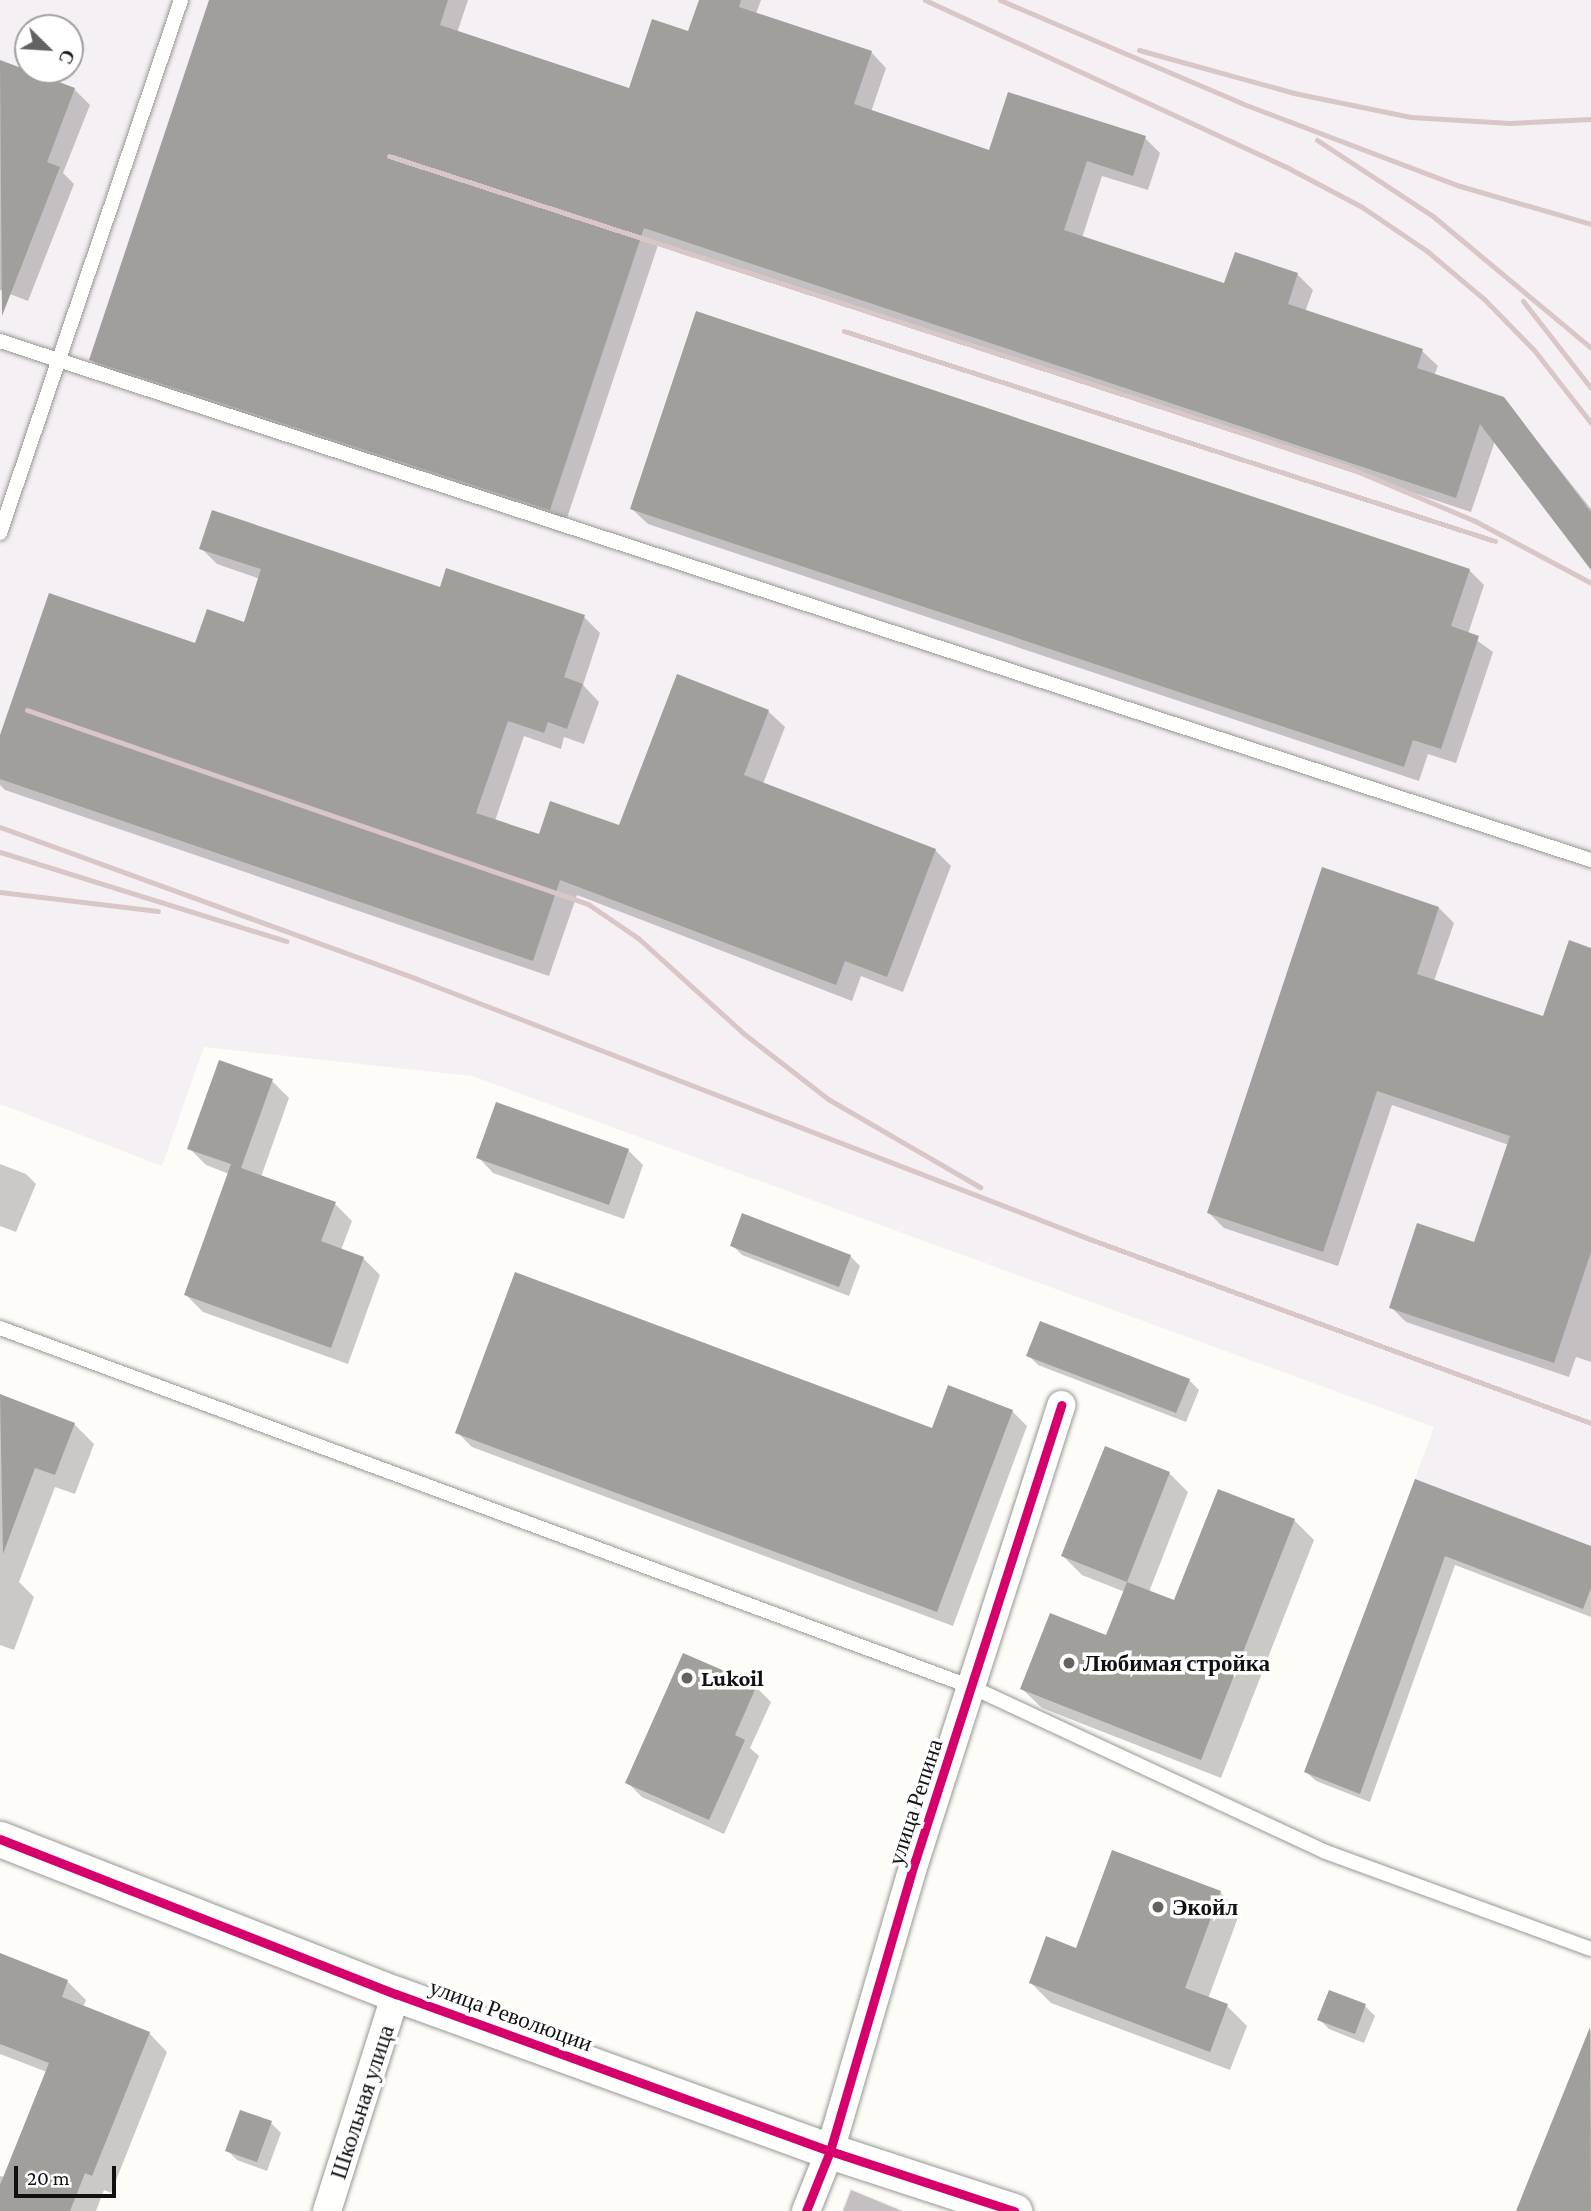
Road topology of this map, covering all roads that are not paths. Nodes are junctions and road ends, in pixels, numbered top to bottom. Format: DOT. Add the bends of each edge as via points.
graph roads {
  1 [pos="181,0"];
  2 [pos="0,341"];
  3 [pos="56,361"];
  4 [pos="0,533"];
  5 [pos="1591,860"];
  6 [pos="0,1328"];
  7 [pos="1061,1405"];
  8 [pos="974,1688"];
  9 [pos="0,1839"];
  10 [pos="1591,1949"];
  11 [pos="397,1994"];
  12 [pos="830,2151"];
  13 [pos="327,2211"];
  14 [pos="806,2211"];
  15 [pos="1014,2211"];
  1 -- 3 [label="lane"];
  2 -- 3 [label="lane"];
  3 -- 4 [label="lane"];
  3 -- 5 [label="lane"];
  6 -- 8 [label="lane"];
  7 -- 8 [label="street, улица Репина"];
  8 -- 10 [label="lane" via="1326,1852"];
  8 -- 12 [label="street, улица Репина" via="915,1861"];
  9 -- 11 [label="street, улица Революции"];
  11 -- 12 [label="street, улица Революции"];
  11 -- 13 [label="street, Школьная улица"];
  12 -- 14 [label="street, улица Репина"];
  12 -- 15 [label="street, улица Революции"];
}
